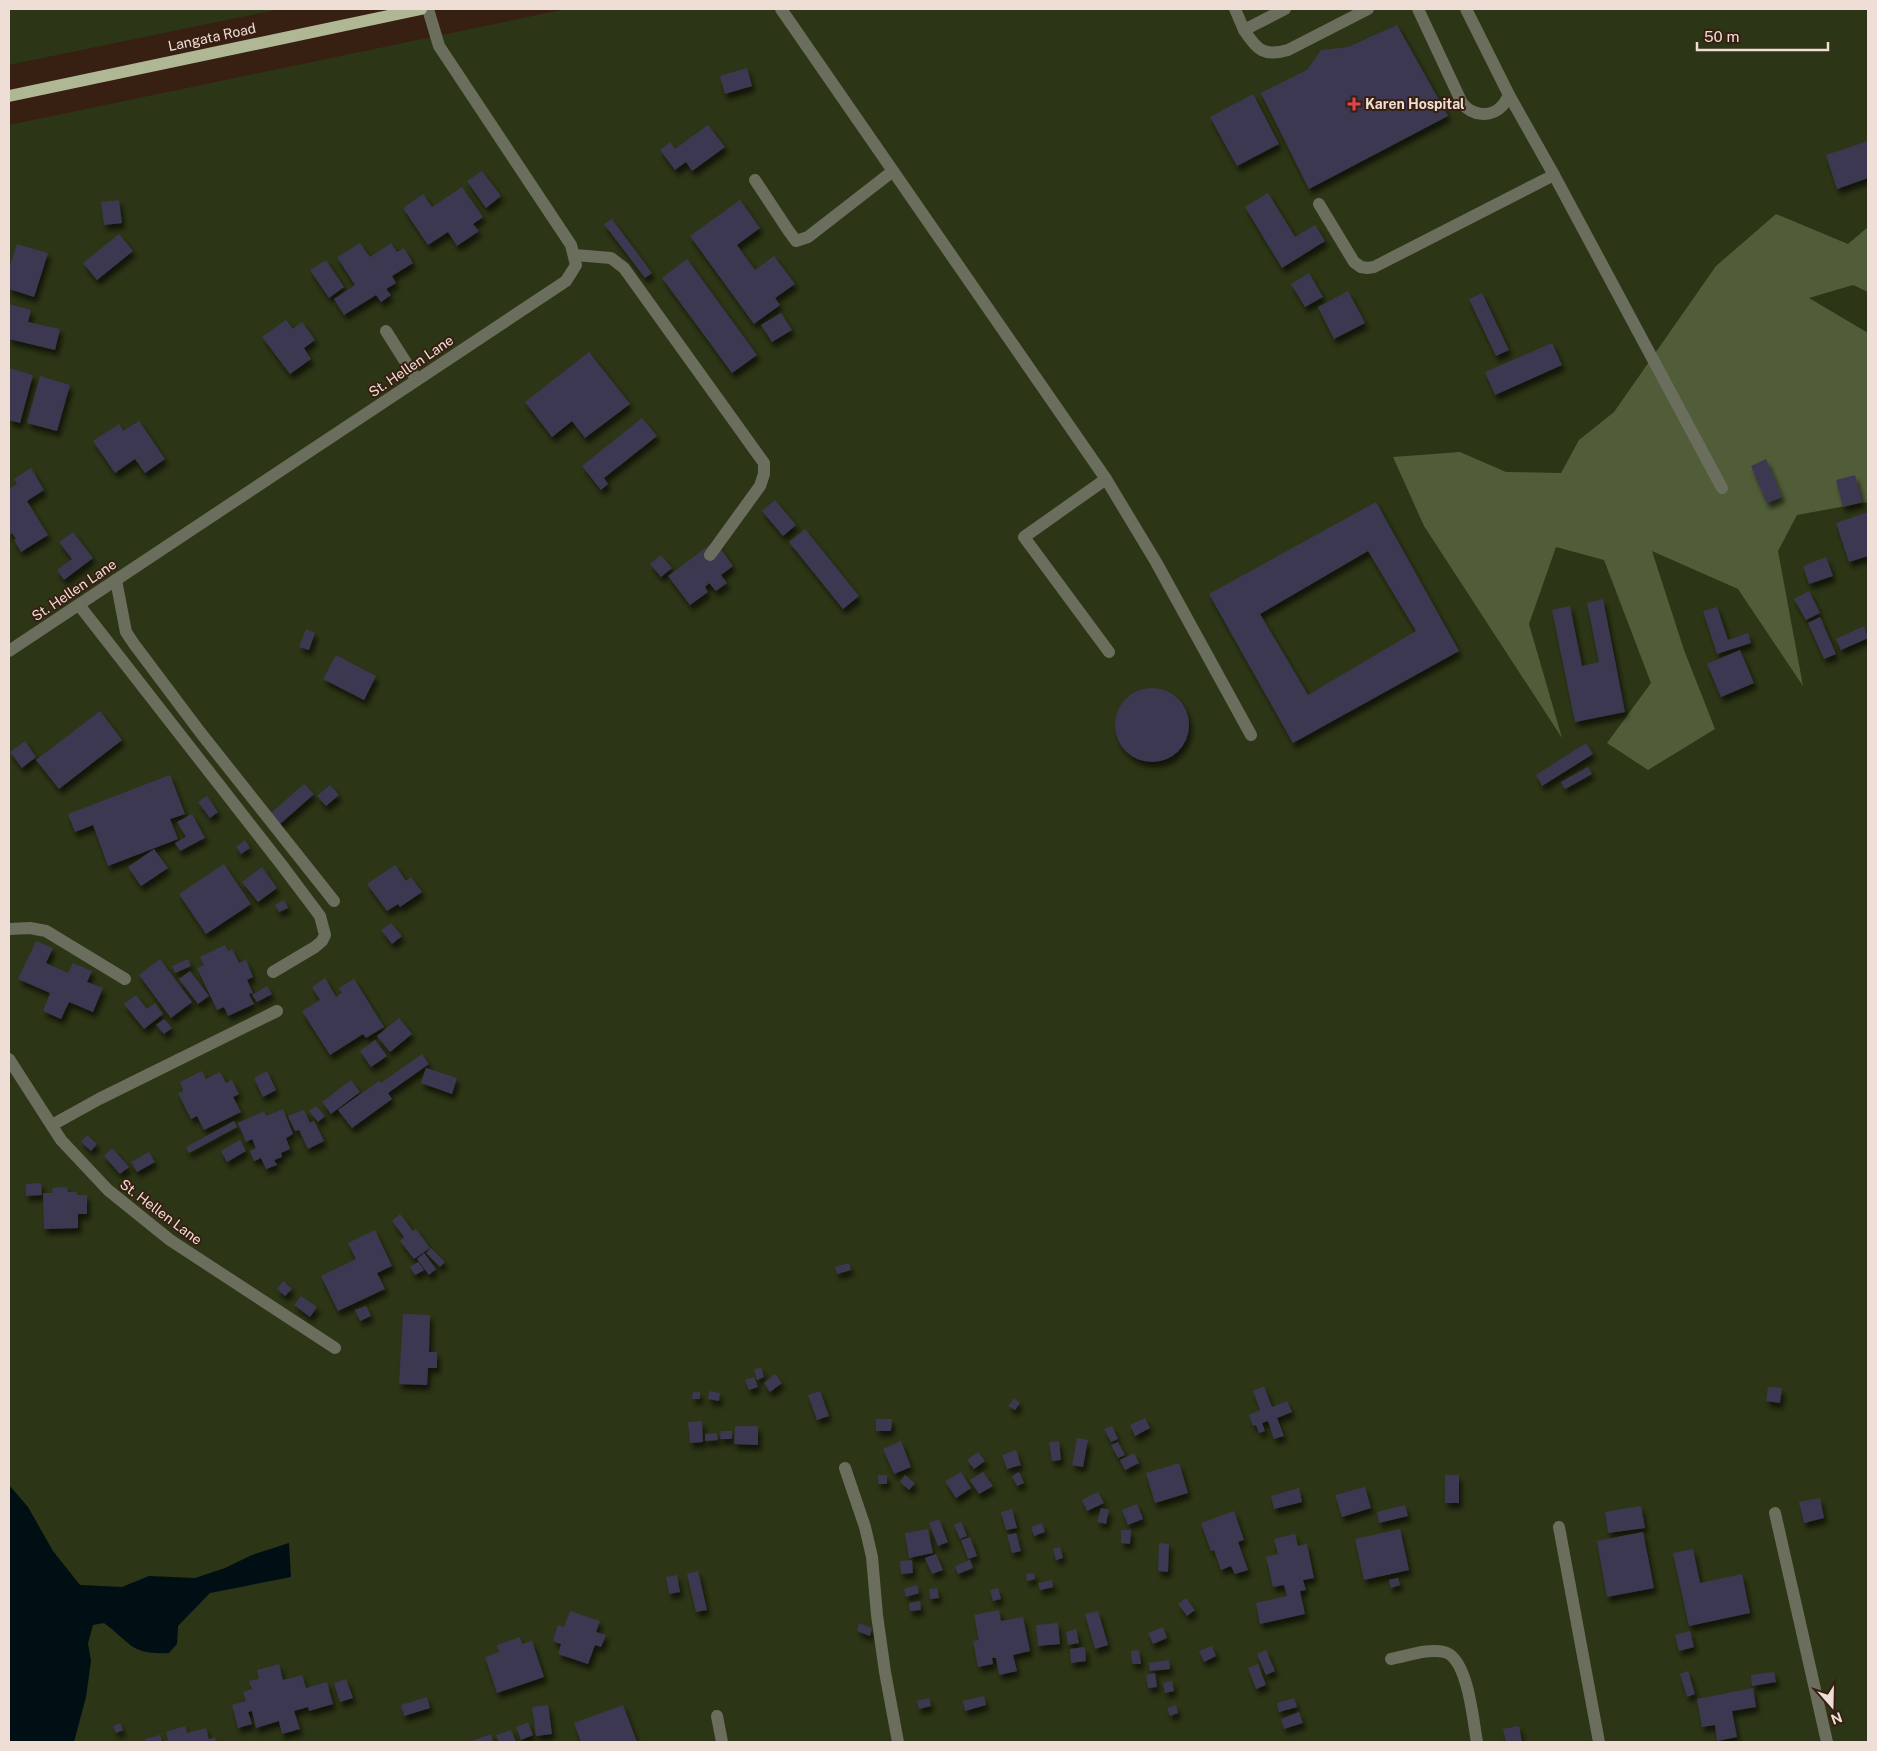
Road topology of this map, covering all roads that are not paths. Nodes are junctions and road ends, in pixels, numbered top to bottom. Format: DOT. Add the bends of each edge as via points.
graph roads {
  1 [pos="421,9"];
  2 [pos="428,9"];
  3 [pos="781,9"];
  4 [pos="1235,9"];
  5 [pos="1285,9"];
  6 [pos="1368,9"];
  7 [pos="1418,9"];
  8 [pos="1466,9"];
  9 [pos="1244,30"];
  10 [pos="1509,95"];
  11 [pos="9,96"];
  12 [pos="892,171"];
  13 [pos="1554,175"];
  14 [pos="755,180"];
  15 [pos="1319,204"];
  16 [pos="575,256"];
  17 [pos="386,331"];
  18 [pos="417,380"];
  19 [pos="1106,479"];
  20 [pos="1722,488"];
  21 [pos="710,555"];
  22 [pos="116,580"];
  23 [pos="79,605"];
  24 [pos="9,651"];
  25 [pos="1109,652"];
  26 [pos="1251,735"];
  27 [pos="334,901"];
  28 [pos="9,929"];
  29 [pos="273,972"];
  30 [pos="125,979"];
  31 [pos="276,1011"];
  32 [pos="9,1059"];
  33 [pos="52,1126"];
  34 [pos="335,1348"];
  35 [pos="845,1468"];
  36 [pos="1776,1512"];
  37 [pos="1559,1527"];
  38 [pos="1391,1659"];
  39 [pos="717,1716"];
  40 [pos="722,1742"];
  41 [pos="898,1742"];
  42 [pos="1477,1742"];
  43 [pos="1599,1742"];
  44 [pos="1827,1742"];
  1 -- 11 [label="main road, Langata Road"];
  2 -- 16 [label="street" via="438,46 571,245"];
  3 -- 12 [label="street"];
  4 -- 9 [label="street"];
  5 -- 9 [label="street"];
  6 -- 9 [label="street" via="1278,53 1262,52"];
  7 -- 10 [label="street" via="1453,87 1466,108 1473,113 1491,114"];
  8 -- 10 [label="street"];
  10 -- 13 [label="street"];
  12 -- 14 [label="street" via="808,237 796,240"];
  12 -- 19 [label="street"];
  13 -- 15 [label="street" via="1367,268 1354,262"];
  13 -- 20 [label="street"];
  16 -- 18 [label="street, St. Hellen Lane" via="576,265 566,281"];
  16 -- 21 [label="street" via="611,258 624,268 764,463 760,486"];
  17 -- 18 [label="street"];
  18 -- 22 [label="street, St. Hellen Lane"];
  19 -- 25 [label="street" via="1024,537"];
  19 -- 26 [label="street" via="1156,562"];
  22 -- 23 [label="street, St. Hellen Lane"];
  22 -- 27 [label="street" via="126,632 134,644"];
  23 -- 24 [label="street, St. Hellen Lane"];
  23 -- 29 [label="street" via="320,916 325,935 322,941"];
  28 -- 30 [label="street" via="46,931"];
  31 -- 33 [label="street" via="99,1099"];
  32 -- 33 [label="street, St. Hellen Lane"];
  33 -- 34 [label="street, St. Hellen Lane" via="108,1190 170,1240"];
  35 -- 41 [label="street" via="872,1557 877,1615"];
  36 -- 44 [label="street"];
  37 -- 43 [label="street"];
  38 -- 42 [label="street" via="1432,1651 1446,1652 1456,1658 1466,1684"];
  39 -- 40 [label="street"];
}
